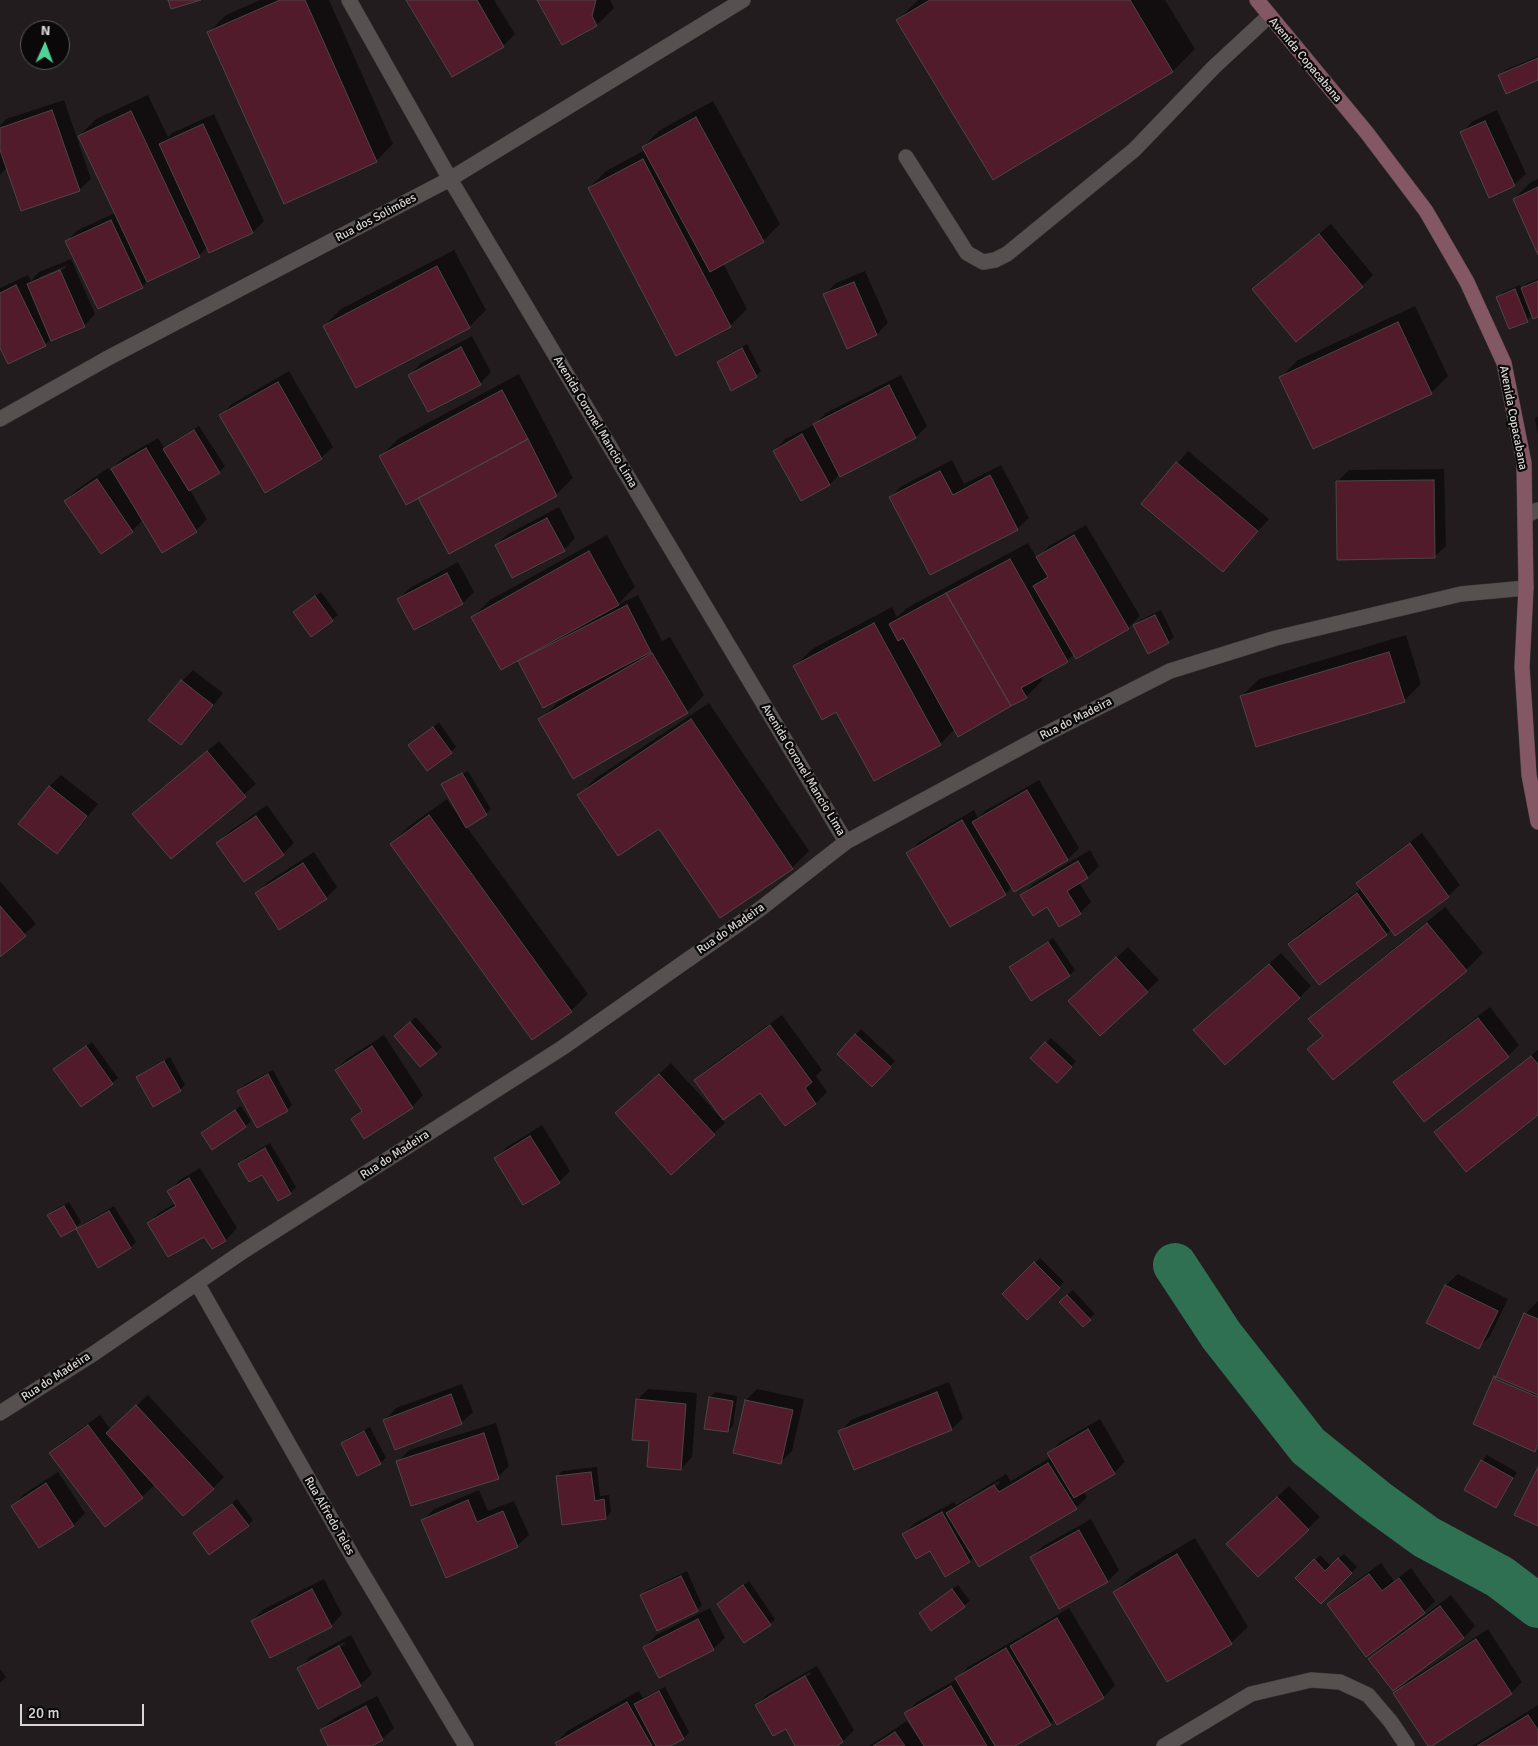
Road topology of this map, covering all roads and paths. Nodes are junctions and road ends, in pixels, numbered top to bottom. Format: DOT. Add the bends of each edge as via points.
graph roads {
  1 [pos="349,0"];
  2 [pos="744,0"];
  3 [pos="1257,0"];
  4 [pos="1269,16"];
  5 [pos="906,157"];
  6 [pos="450,179"];
  7 [pos="0,419"];
  8 [pos="1532,512"];
  9 [pos="1526,588"];
  10 [pos="1538,822"];
  11 [pos="846,842"];
  12 [pos="197,1283"];
  13 [pos="0,1414"];
  14 [pos="466,1746"];
  15 [pos="1164,1746"];
  16 [pos="1407,1746"];
  1 -- 6 [label="street, Avenida Coronel Mancio Lima"];
  2 -- 6 [label="street, Rua dos Solimões"];
  3 -- 4 [label="street, Avenida Copacabana"];
  4 -- 5 [label="street" via="1214,67 1134,150 1007,254 995,260 983,262 968,253"];
  4 -- 8 [label="street, Avenida Copacabana" via="1367,133 1426,211 1467,282 1504,363"];
  6 -- 7 [label="street, Rua dos Solimões" via="108,358"];
  6 -- 11 [label="street, Avenida Coronel Mancio Lima"];
  8 -- 9 [label="street, Avenida Copacabana"];
  9 -- 10 [label="street, Avenida Copacabana" via="1522,667 1529,775"];
  9 -- 11 [label="street, Rua do Madeira" via="1461,594 1403,607 1276,638 1170,671"];
  11 -- 12 [label="street, Rua do Madeira" via="760,910 562,1048"];
  12 -- 13 [label="street, Rua do Madeira"];
  12 -- 14 [label="street, Rua Alfredo Teles" via="354,1560"];
  15 -- 16 [label="street" via="1250,1694 1311,1680 1340,1682 1368,1695"];
}
